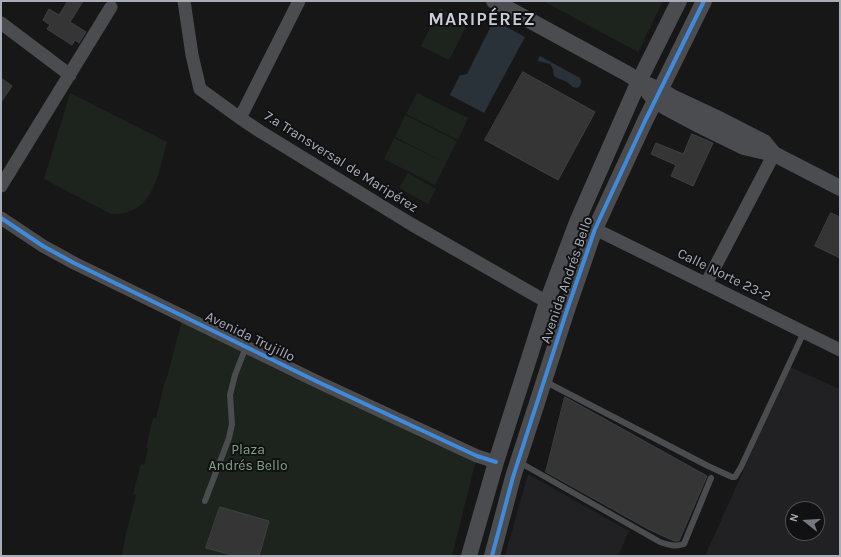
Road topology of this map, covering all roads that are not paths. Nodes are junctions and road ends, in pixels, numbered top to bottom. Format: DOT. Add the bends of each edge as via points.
graph roads {
  1 [pos="184,1"];
  2 [pos="299,1"];
  3 [pos="679,1"];
  4 [pos="704,1"];
  5 [pos="503,3"];
  6 [pos="112,7"];
  7 [pos="1,23"];
  8 [pos="70,75"];
  9 [pos="639,81"];
  10 [pos="657,95"];
  11 [pos="240,118"];
  12 [pos="774,154"];
  13 [pos="1,186"];
  14 [pos="840,188"];
  15 [pos="1,218"];
  16 [pos="595,229"];
  17 [pos="706,284"];
  18 [pos="547,302"];
  19 [pos="804,332"];
  20 [pos="246,347"];
  21 [pos="840,350"];
  22 [pos="544,381"];
  23 [pos="496,462"];
  24 [pos="518,462"];
  25 [pos="711,478"];
  26 [pos="205,501"];
  27 [pos="469,556"];
  28 [pos="492,556"];
  1 -- 11 [label="street, 7.ª Transversal de Maripérez" via="200,89"];
  2 -- 11 [label="street"];
  3 -- 9 [label="street, Avenida Andrés Bello"];
  4 -- 10 [label="street, Avenida Andrés Bello"];
  5 -- 9 [label="street"];
  6 -- 8 [label="street"];
  7 -- 8 [label="street"];
  8 -- 13 [label="street"];
  9 -- 10 [label="street"];
  9 -- 18 [label="street, Avenida Andrés Bello" via="577,222"];
  10 -- 12 [label="street" via="672,112 744,147"];
  10 -- 16 [label="street, Avenida Andrés Bello"];
  11 -- 18 [label="street, 7.ª Transversal de Maripérez" via="411,224"];
  12 -- 14 [label="street"];
  12 -- 17 [label="street"];
  15 -- 20 [label="street, Avenida Trujillo" via="74,263"];
  16 -- 17 [label="street, Calle Norte 23-2"];
  16 -- 22 [label="street, Avenida Andrés Bello"];
  17 -- 19 [label="street, Calle Norte 23-2"];
  18 -- 23 [label="street, Avenida Andrés Bello"];
  19 -- 21 [label="street, Calle Norte 23-2"];
  19 -- 22 [label="lane" via="735,477 708,466"];
  20 -- 23 [label="street, Avenida Trujillo" via="477,456"];
  20 -- 26 [label="lane" via="230,394 232,424 229,438"];
  22 -- 24 [label="street, Avenida Andrés Bello"];
  23 -- 27 [label="street, Avenida Andrés Bello"];
  24 -- 25 [label="lane" via="660,542 672,546 684,544"];
  24 -- 28 [label="street, Avenida Andrés Bello"];
}
